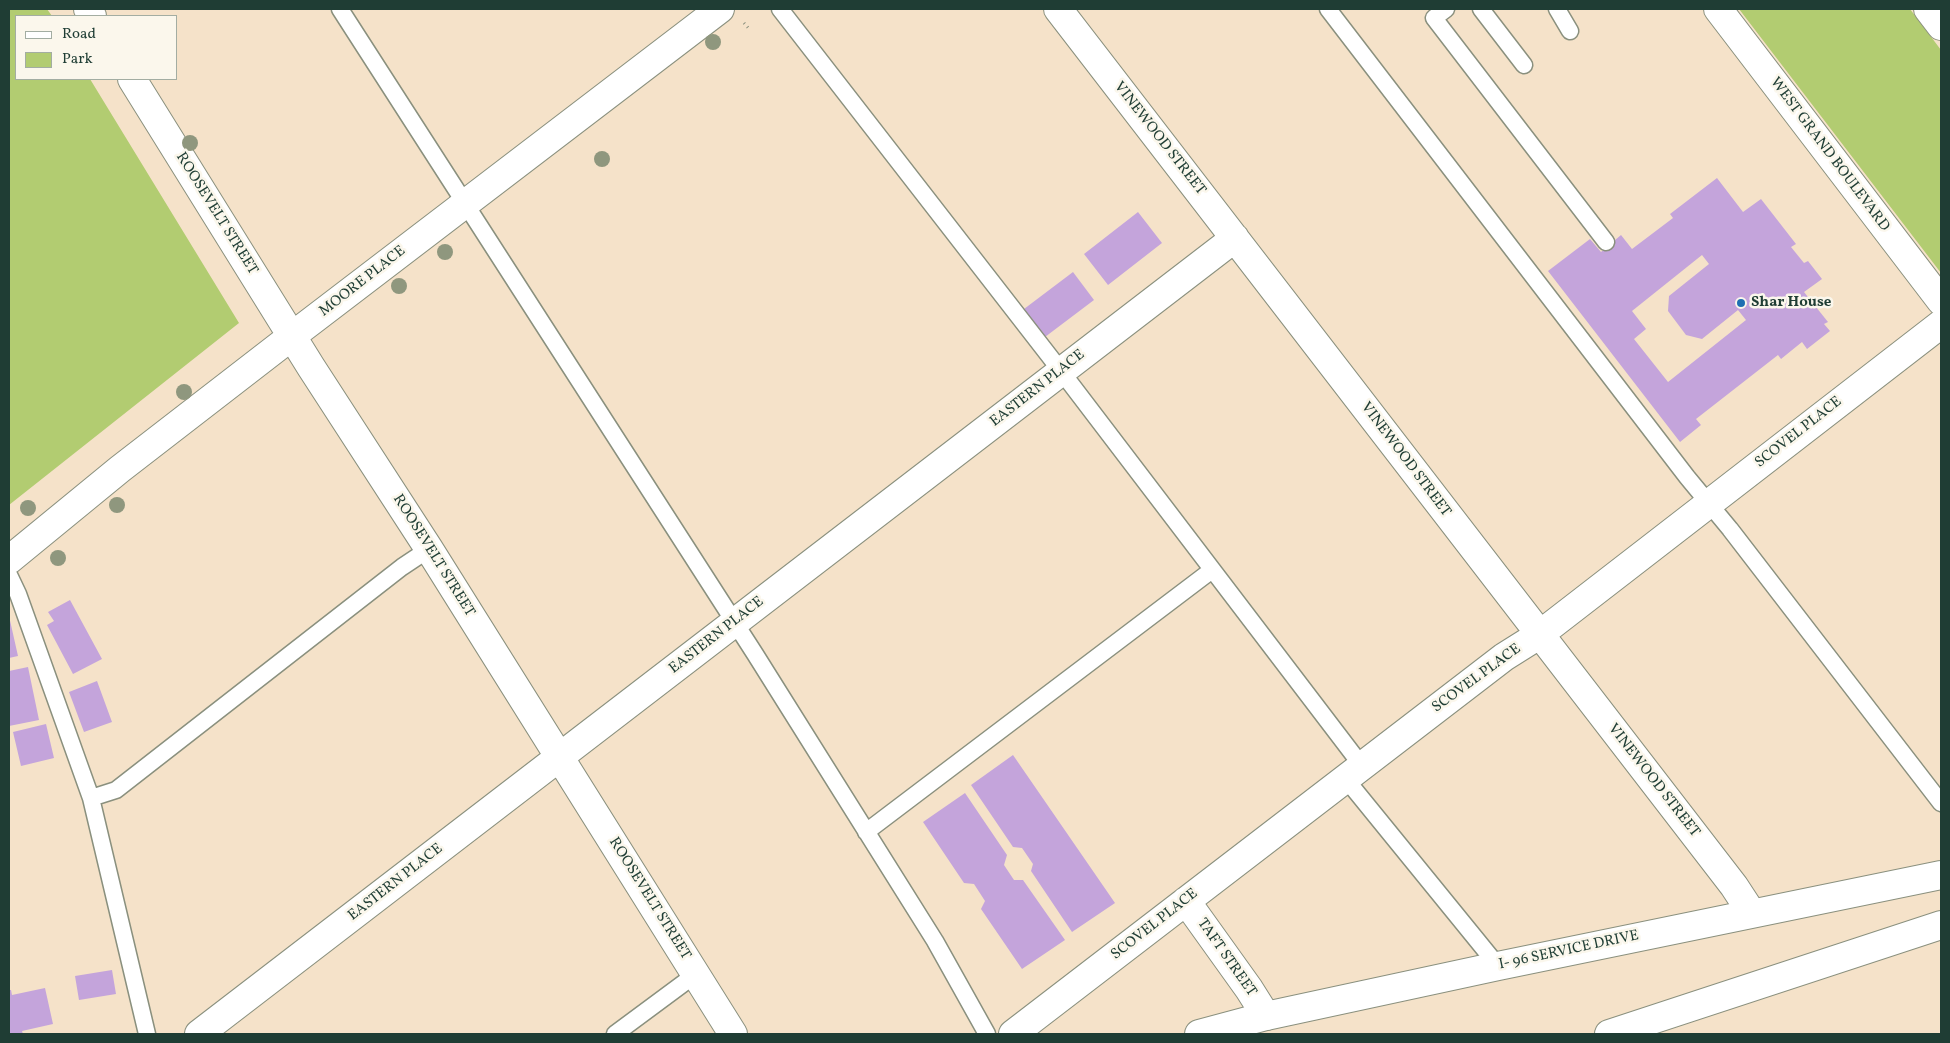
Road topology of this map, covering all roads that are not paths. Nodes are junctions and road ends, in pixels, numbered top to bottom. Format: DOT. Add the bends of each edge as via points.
graph roads {
  1 [pos="340,9"];
  2 [pos="720,9"];
  3 [pos="780,9"];
  4 [pos="1058,9"];
  5 [pos="1328,9"];
  6 [pos="1446,9"];
  7 [pos="1481,9"];
  8 [pos="1557,9"];
  9 [pos="1718,9"];
  10 [pos="1928,9"];
  11 [pos="1941,26"];
  12 [pos="1570,30"];
  13 [pos="1524,66"];
  14 [pos="133,80"];
  15 [pos="465,203"];
  16 [pos="1235,238"];
  17 [pos="1606,242"];
  18 [pos="1941,300"];
  19 [pos="1941,324"];
  20 [pos="292,336"];
  21 [pos="1062,371"];
  22 [pos="1709,503"];
  23 [pos="429,549"];
  24 [pos="9,560"];
  25 [pos="1212,570"];
  26 [pos="9,575"];
  27 [pos="734,622"];
  28 [pos="1539,634"];
  29 [pos="560,757"];
  30 [pos="1354,772"];
  31 [pos="91,798"];
  32 [pos="1941,803"];
  33 [pos="866,832"];
  34 [pos="1941,875"];
  35 [pos="1186,901"];
  36 [pos="1751,912"];
  37 [pos="1941,925"];
  38 [pos="1498,966"];
  39 [pos="696,974"];
  40 [pos="1266,1016"];
  41 [pos="147,1034"];
  42 [pos="199,1034"];
  43 [pos="614,1034"];
  44 [pos="733,1034"];
  45 [pos="987,1034"];
  46 [pos="1013,1034"];
  47 [pos="1199,1034"];
  48 [pos="1609,1034"];
  1 -- 15 [label="lane"];
  2 -- 15 [label="main road, MOORE PLACE"];
  3 -- 21 [label="lane"];
  4 -- 16 [label="main road, VINEWOOD STREET"];
  5 -- 22 [label="lane"];
  6 -- 17 [label="lane" via="1434,18"];
  7 -- 13 [label="lane"];
  8 -- 12 [label="lane"];
  9 -- 18 [label="main road, WEST GRAND BOULEVARD"];
  10 -- 11 [label="main road"];
  14 -- 20 [label="main road, ROOSEVELT STREET"];
  15 -- 20 [label="main road, MOORE PLACE"];
  15 -- 27 [label="lane"];
  16 -- 21 [label="main road, EASTERN PLACE"];
  16 -- 28 [label="main road, VINEWOOD STREET"];
  19 -- 22 [label="main road, SCOVEL PLACE"];
  20 -- 23 [label="main road, ROOSEVELT STREET"];
  20 -- 24 [label="main road, MOORE PLACE"];
  21 -- 25 [label="lane"];
  21 -- 27 [label="main road, EASTERN PLACE"];
  22 -- 28 [label="main road, SCOVEL PLACE"];
  22 -- 32 [label="lane"];
  23 -- 29 [label="main road, ROOSEVELT STREET"];
  23 -- 31 [label="lane" via="116,790"];
  25 -- 30 [label="lane"];
  25 -- 33 [label="lane"];
  26 -- 31 [label="lane"];
  27 -- 29 [label="main road, EASTERN PLACE"];
  27 -- 33 [label="lane"];
  28 -- 30 [label="main road, SCOVEL PLACE" via="1505,656"];
  28 -- 36 [label="main road, VINEWOOD STREET"];
  29 -- 39 [label="main road, ROOSEVELT STREET"];
  29 -- 42 [label="main road, EASTERN PLACE"];
  30 -- 35 [label="main road, SCOVEL PLACE"];
  30 -- 38 [label="lane"];
  31 -- 41 [label="lane"];
  33 -- 45 [label="lane" via="935,941"];
  34 -- 36 [label="main road, I- 96 SERVICE DRIVE"];
  35 -- 40 [label="main road, TAFT STREET"];
  35 -- 46 [label="main road, SCOVEL PLACE"];
  36 -- 38 [label="main road, I- 96 SERVICE DRIVE"];
  37 -- 48 [label="main road"];
  38 -- 40 [label="main road, I- 96 SERVICE DRIVE"];
  39 -- 43 [label="lane"];
  39 -- 44 [label="main road, ROOSEVELT STREET"];
  40 -- 47 [label="main road, I- 96 SERVICE DRIVE"];
}
